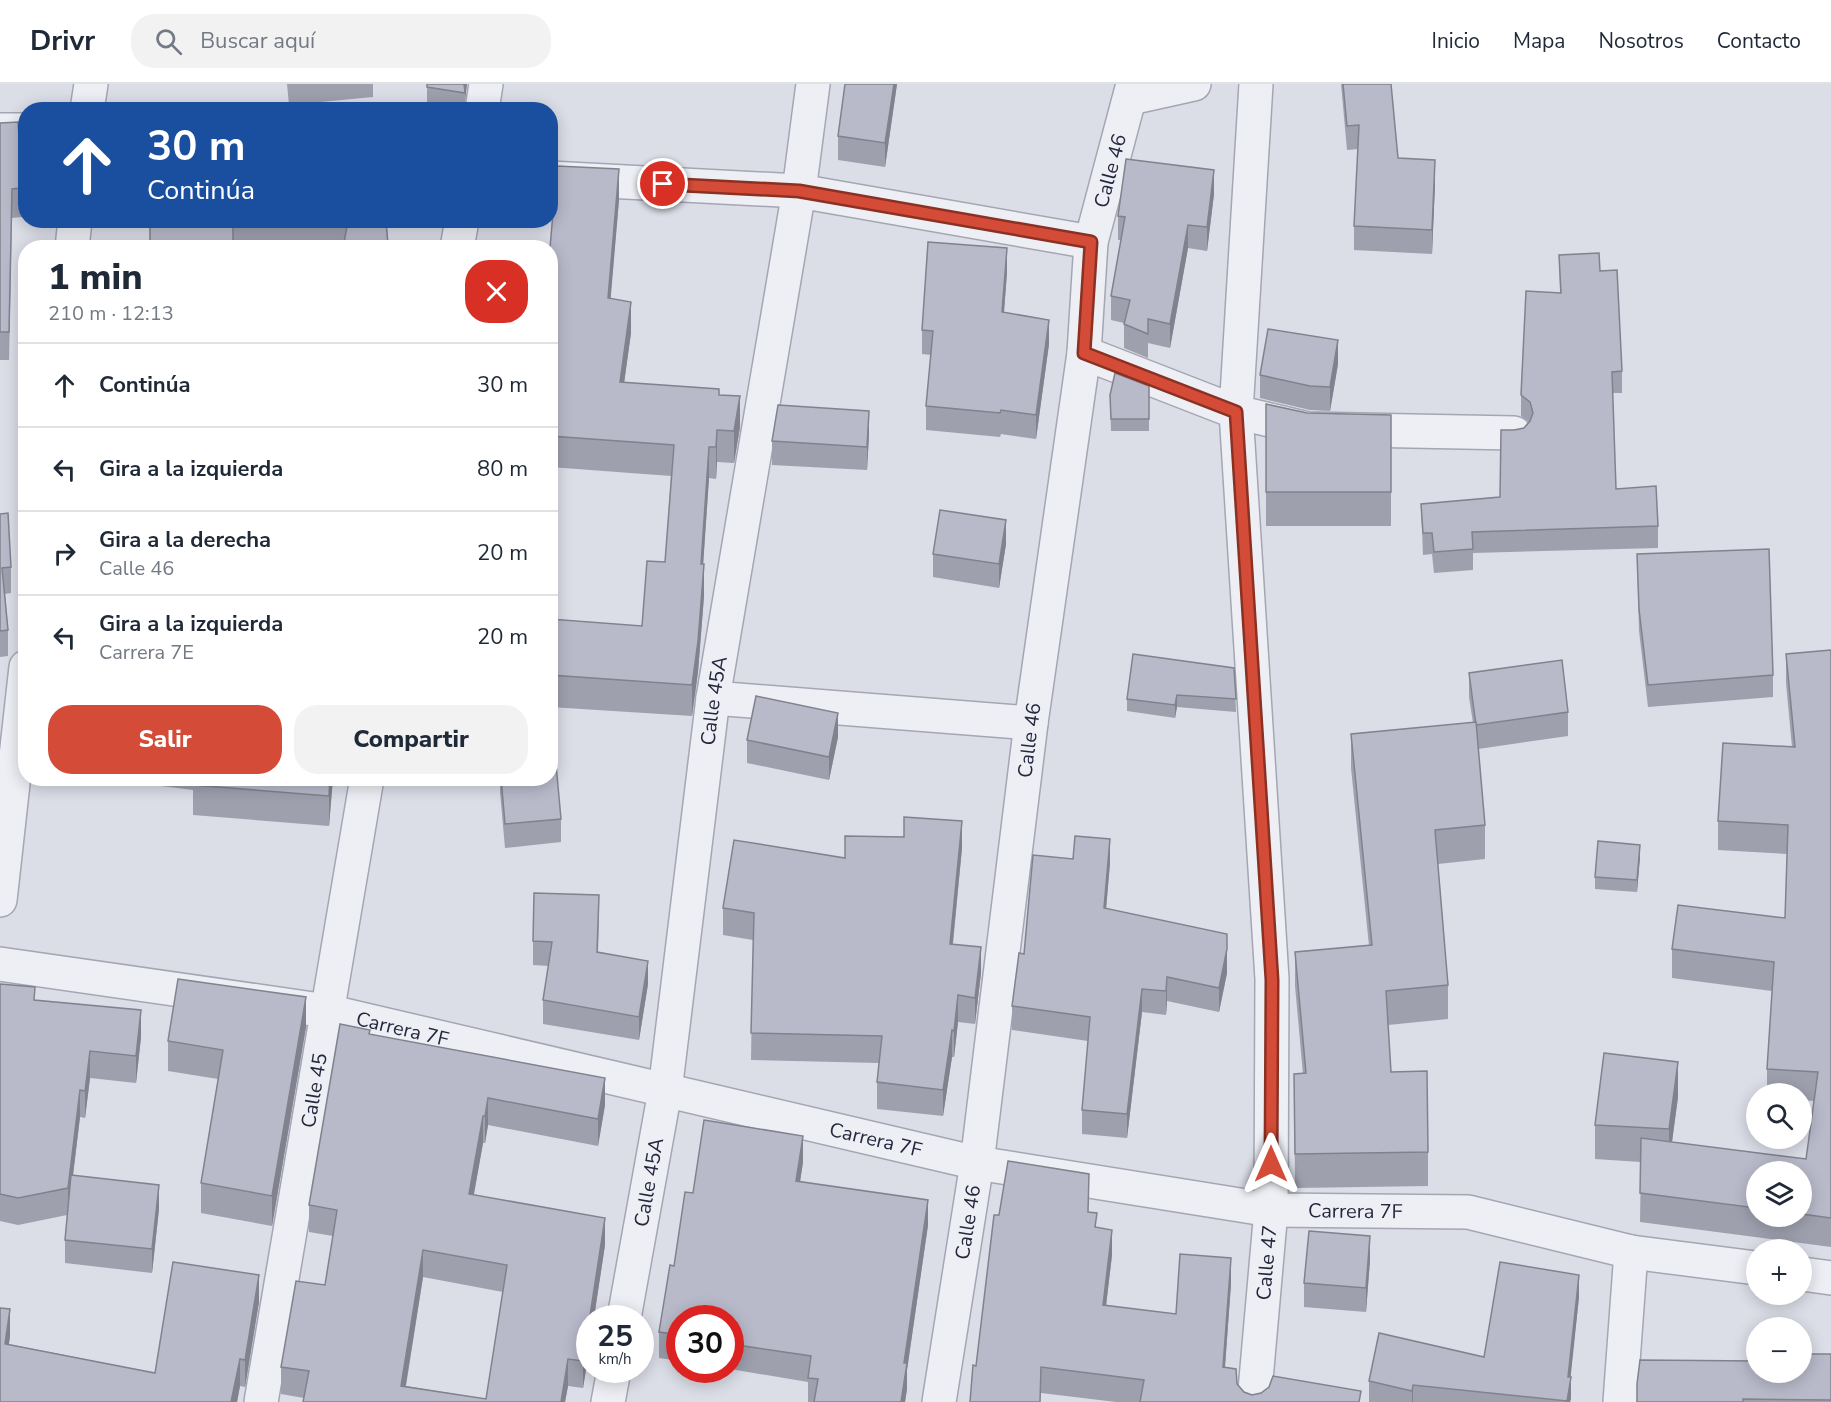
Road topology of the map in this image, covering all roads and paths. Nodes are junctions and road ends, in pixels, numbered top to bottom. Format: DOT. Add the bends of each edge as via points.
graph roads {
  1 [pos="91,84"];
  2 [pos="486,84"];
  3 [pos="813,84"];
  4 [pos="1194,84"];
  5 [pos="1256,84"];
  6 [pos="1132,91"];
  7 [pos="88,102"];
  8 [pos="483,102"];
  9 [pos="0,130"];
  10 [pos="18,130"];
  11 [pos="558,178"];
  12 [pos="799,191"];
  13 [pos="1091,242"];
  14 [pos="1084,353"];
  15 [pos="1236,412"];
  16 [pos="1514,433"];
  17 [pos="713,698"];
  18 [pos="1031,723"];
  19 [pos="18,739"];
  20 [pos="366,786"];
  21 [pos="0,900"];
  22 [pos="0,964"];
  23 [pos="327,1011"];
  24 [pos="665,1091"];
  25 [pos="977,1163"];
  26 [pos="1271,1210"];
  27 [pos="1631,1252"];
  28 [pos="1746,1267"];
  29 [pos="1812,1275"];
  30 [pos="1831,1278"];
  31 [pos="626,1305"];
  32 [pos="612,1383"];
  33 [pos="261,1402"];
  34 [pos="608,1402"];
  35 [pos="939,1402"];
  36 [pos="1254,1402"];
  37 [pos="1620,1402"];
  1 -- 7 [label="street"];
  2 -- 8 [label="street"];
  3 -- 12 [label="street, Calle 45A"];
  4 -- 6 [label="street"];
  5 -- 15 [label="street, Calle 47"];
  6 -- 13 [label="street, Calle 46"];
  9 -- 10 [label="street"];
  11 -- 12 [label="street"];
  12 -- 13 [label="street"];
  12 -- 17 [label="street, Calle 45A"];
  13 -- 14 [label="street, Calle 46"];
  14 -- 15 [label="street"];
  14 -- 18 [label="street, Calle 46"];
  15 -- 16 [label="street" via="1308,429"];
  15 -- 26 [label="street, Calle 47" via="1272,980"];
  17 -- 18 [label="street"];
  17 -- 24 [label="street, Calle 45A"];
  18 -- 25 [label="street, Calle 46"];
  19 -- 21 [label="street"];
  20 -- 23 [label="street, Calle 45"];
  22 -- 23 [label="street, Carrera 7F"];
  23 -- 24 [label="street, Carrera 7F"];
  23 -- 33 [label="street, Calle 45"];
  24 -- 25 [label="street, Carrera 7F"];
  24 -- 31 [label="street, Calle 45A"];
  25 -- 26 [label="street, Carrera 7F"];
  25 -- 35 [label="street, Calle 46"];
  26 -- 27 [label="street, Carrera 7F" via="1468,1212"];
  26 -- 36 [label="street, Calle 47"];
  27 -- 28 [label="street, Carrera 7F"];
  27 -- 37 [label="street"];
  29 -- 30 [label="street"];
  32 -- 34 [label="street"];
}
